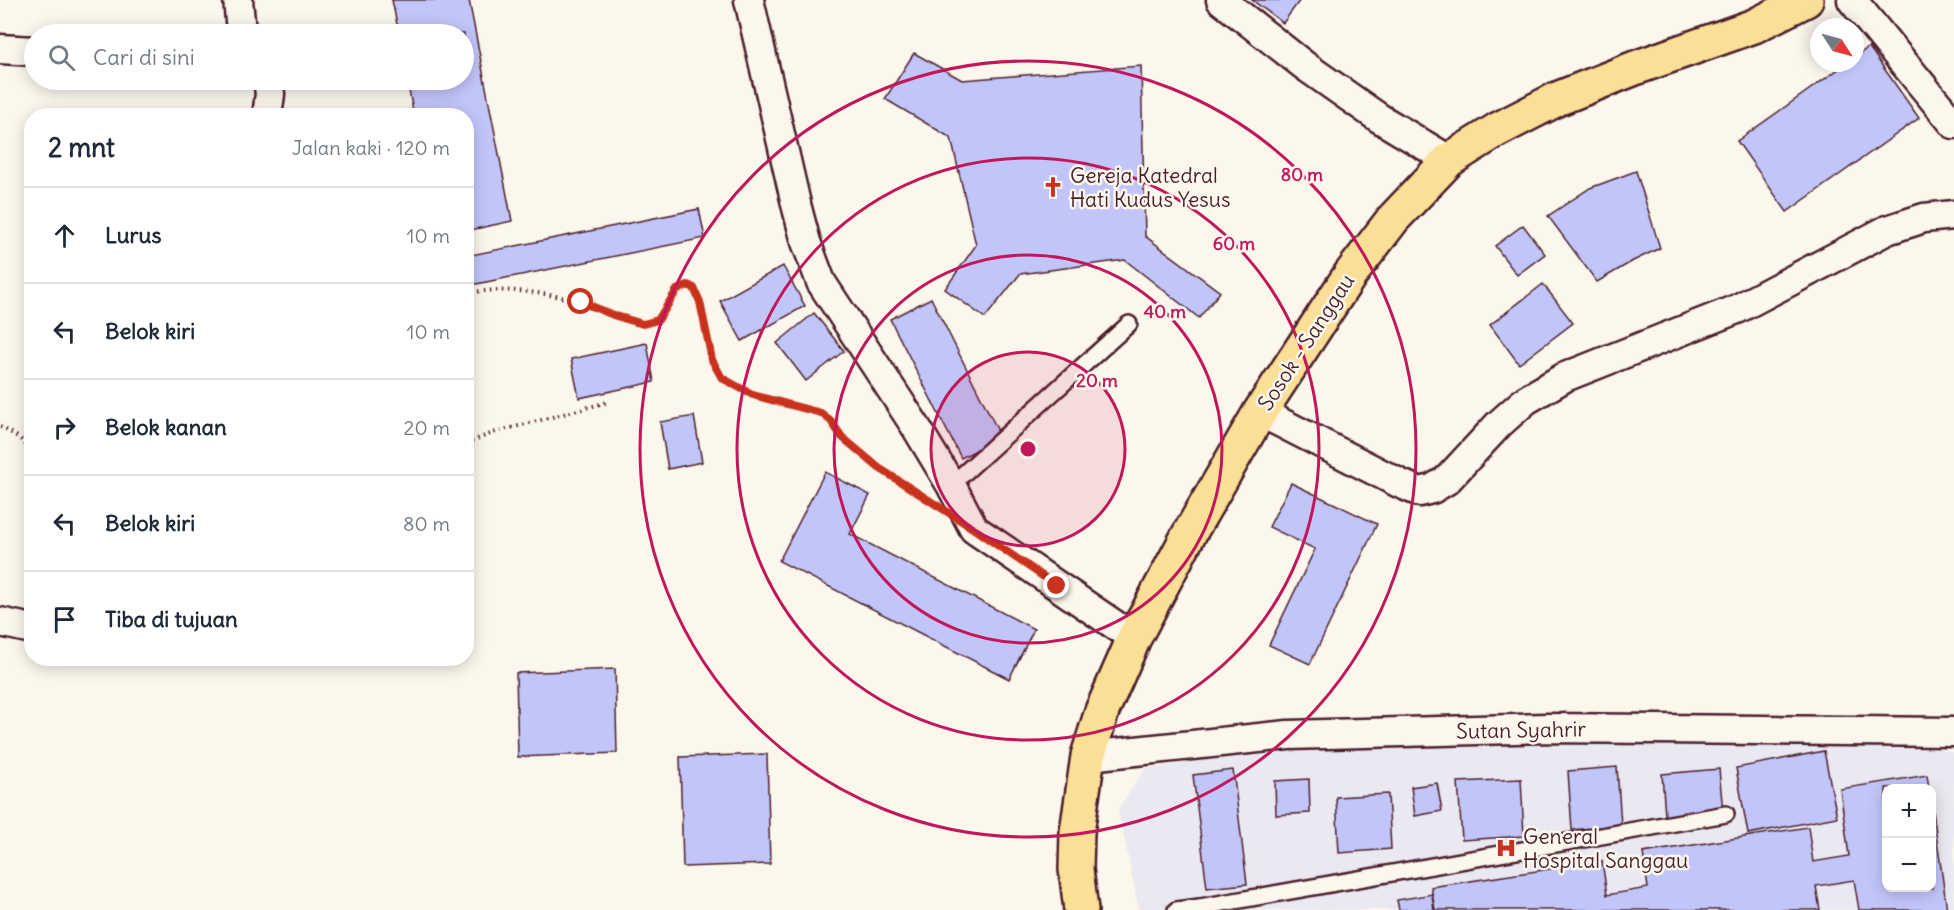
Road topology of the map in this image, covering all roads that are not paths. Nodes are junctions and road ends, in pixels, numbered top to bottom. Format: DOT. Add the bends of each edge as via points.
graph roads {
  1 [pos="238,0"];
  2 [pos="749,0"];
  3 [pos="1221,0"];
  4 [pos="1806,0"];
  5 [pos="1852,0"];
  6 [pos="240,24"];
  7 [pos="0,49"];
  8 [pos="24,50"];
  9 [pos="269,90"];
  10 [pos="268,108"];
  11 [pos="1954,124"];
  12 [pos="1449,160"];
  13 [pos="1954,215"];
  14 [pos="1129,324"];
  15 [pos="1260,412"];
  16 [pos="951,485"];
  17 [pos="0,622"];
  18 [pos="24,627"];
  19 [pos="1134,639"];
  20 [pos="1954,732"];
  21 [pos="1088,756"];
  22 [pos="1726,814"];
  23 [pos="1200,908"];
  24 [pos="1081,910"];
  25 [pos="1176,910"];
  1 -- 6 [label="street"];
  2 -- 16 [label="street" via="797,208 821,282"];
  3 -- 12 [label="street" via="1379,118"];
  4 -- 12 [label="highway, Sosok - Sanggau" via="1754,26 1557,99"];
  5 -- 11 [label="street"];
  7 -- 8 [label="street"];
  9 -- 10 [label="street"];
  12 -- 15 [label="highway, Sosok - Sanggau" via="1394,219 1350,275"];
  13 -- 15 [label="street" via="1924,218 1887,230 1737,309 1565,377 1526,400 1447,480 1432,489 1420,492 1399,483"];
  14 -- 16 [label="lane"];
  15 -- 19 [label="highway, Sosok - Sanggau"];
  16 -- 19 [label="street" via="974,529"];
  17 -- 18 [label="street"];
  19 -- 21 [label="highway, Sosok - Sanggau" via="1102,711"];
  20 -- 21 [label="street, Sutan Syahrir" via="1547,728 1380,732 1288,735"];
  21 -- 24 [label="highway, Sosok - Sanggau" via="1077,832"];
  22 -- 23 [label="lane"];
  23 -- 25 [label="lane"];
}
